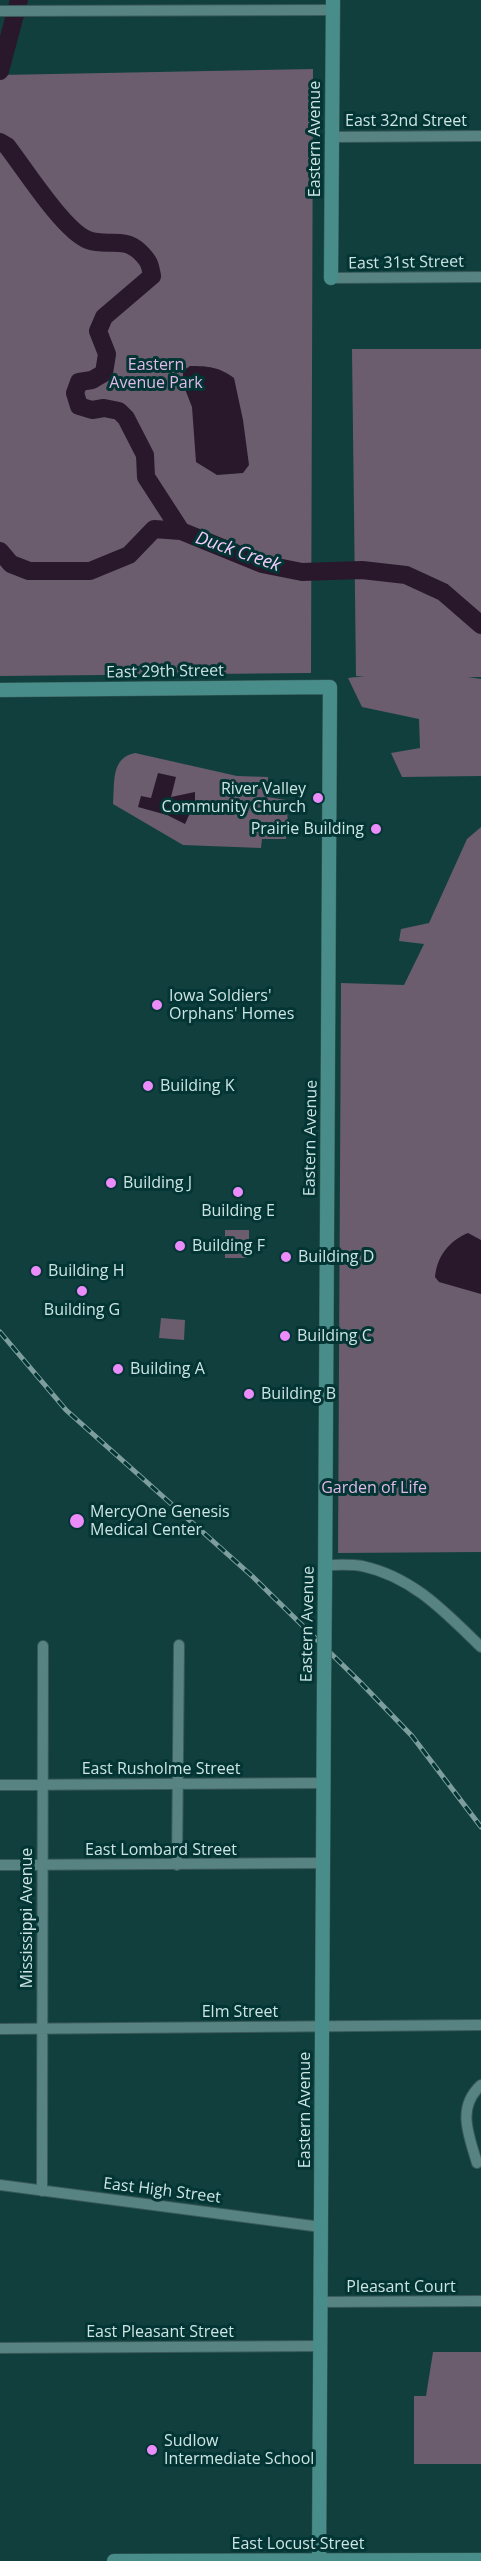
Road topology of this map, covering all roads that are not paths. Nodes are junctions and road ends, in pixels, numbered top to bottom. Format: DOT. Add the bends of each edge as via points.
graph roads {
  1 [pos="159,5"];
  2 [pos="333,5"];
  3 [pos="0,11"];
  4 [pos="481,136"];
  5 [pos="332,137"];
  6 [pos="481,277"];
  7 [pos="331,278"];
  8 [pos="330,687"];
  9 [pos="0,690"];
  10 [pos="325,1565"];
  11 [pos="179,1645"];
  12 [pos="43,1646"];
  13 [pos="481,1647"];
  14 [pos="323,1783"];
  15 [pos="178,1784"];
  16 [pos="0,1785"];
  17 [pos="42,1785"];
  18 [pos="323,1863"];
  19 [pos="177,1864"];
  20 [pos="0,1865"];
  21 [pos="42,1865"];
  22 [pos="481,2025"];
  23 [pos="321,2027"];
  24 [pos="0,2029"];
  25 [pos="42,2029"];
  26 [pos="481,2085"];
  27 [pos="477,2163"];
  28 [pos="0,2185"];
  29 [pos="42,2191"];
  30 [pos="321,2227"];
  31 [pos="481,2301"];
  32 [pos="320,2302"];
  33 [pos="320,2346"];
  34 [pos="0,2348"];
  35 [pos="481,2560"];
  36 [pos="114,2561"];
  37 [pos="218,2561"];
  38 [pos="319,2561"];
  1 -- 2 [label="street"];
  1 -- 3 [label="street"];
  2 -- 5 [label="street, Eastern Avenue"];
  4 -- 5 [label="street, East 32nd Street"];
  5 -- 7 [label="street, Eastern Avenue"];
  6 -- 7 [label="street, East 31st Street"];
  8 -- 9 [label="street, East 29th Street"];
  8 -- 10 [label="street, Eastern Avenue"];
  10 -- 13 [label="street" via="360,1566 391,1574 438,1604"];
  10 -- 14 [label="street, Eastern Avenue, bridge"];
  11 -- 15 [label="street"];
  12 -- 17 [label="street, Mississippi Avenue"];
  14 -- 15 [label="street, East Rusholme Street"];
  14 -- 18 [label="street, Eastern Avenue"];
  15 -- 17 [label="street, East Rusholme Street"];
  15 -- 19 [label="street"];
  16 -- 17 [label="street, East Rusholme Street"];
  17 -- 21 [label="street, Mississippi Avenue"];
  18 -- 19 [label="street, East Lombard Street"];
  18 -- 23 [label="street, Eastern Avenue"];
  19 -- 21 [label="street, East Lombard Street"];
  20 -- 21 [label="street, East Lombard Street"];
  21 -- 25 [label="street, Mississippi Avenue"];
  22 -- 23 [label="street, Elm Street"];
  23 -- 25 [label="street, Elm Street"];
  23 -- 30 [label="street, Eastern Avenue"];
  24 -- 25 [label="street, Elm Street"];
  25 -- 29 [label="street, Mississippi Avenue"];
  26 -- 27 [label="street" via="466,2108 465,2121"];
  28 -- 29 [label="street, East High Street"];
  29 -- 30 [label="street, East High Street"];
  30 -- 32 [label="street, Eastern Avenue"];
  31 -- 32 [label="street, Pleasant Court"];
  32 -- 33 [label="street, Eastern Avenue"];
  33 -- 34 [label="street, East Pleasant Street"];
  33 -- 38 [label="street, Eastern Avenue"];
  35 -- 38 [label="street, East Locust Street"];
  36 -- 37 [label="street, East Locust Street"];
  37 -- 38 [label="street, East Locust Street"];
}
